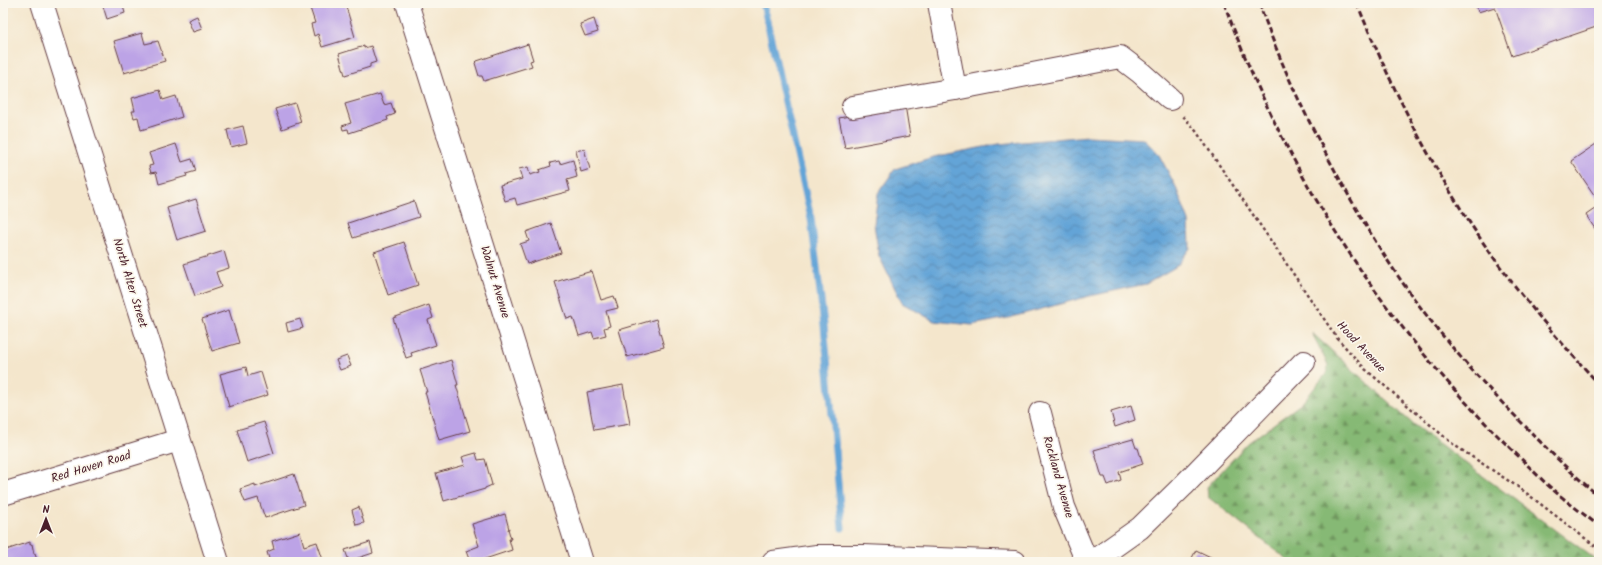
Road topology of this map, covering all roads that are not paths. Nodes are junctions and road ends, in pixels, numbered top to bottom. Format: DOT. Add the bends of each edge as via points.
graph roads {
  1 [pos="42,3"];
  2 [pos="407,3"];
  3 [pos="939,3"];
  4 [pos="955,89"];
  5 [pos="1170,99"];
  6 [pos="853,107"];
  7 [pos="1304,362"];
  8 [pos="1040,413"];
  9 [pos="179,440"];
  10 [pos="3,494"];
  11 [pos="218,562"];
  12 [pos="582,562"];
  13 [pos="773,562"];
  14 [pos="1014,562"];
  15 [pos="1087,562"];
  16 [pos="1092,562"];
  1 -- 9 [label="street, North Alter Street"];
  2 -- 12 [label="street, Walnut Avenue"];
  3 -- 4 [label="street"];
  4 -- 5 [label="street" via="1120,57"];
  4 -- 6 [label="street"];
  7 -- 16 [label="street" via="1140,528"];
  8 -- 15 [label="street, Rockland Avenue" via="1064,507"];
  9 -- 10 [label="street, Red Haven Road"];
  9 -- 11 [label="street, North Alter Street"];
  13 -- 14 [label="street" via="817,556"];
}
